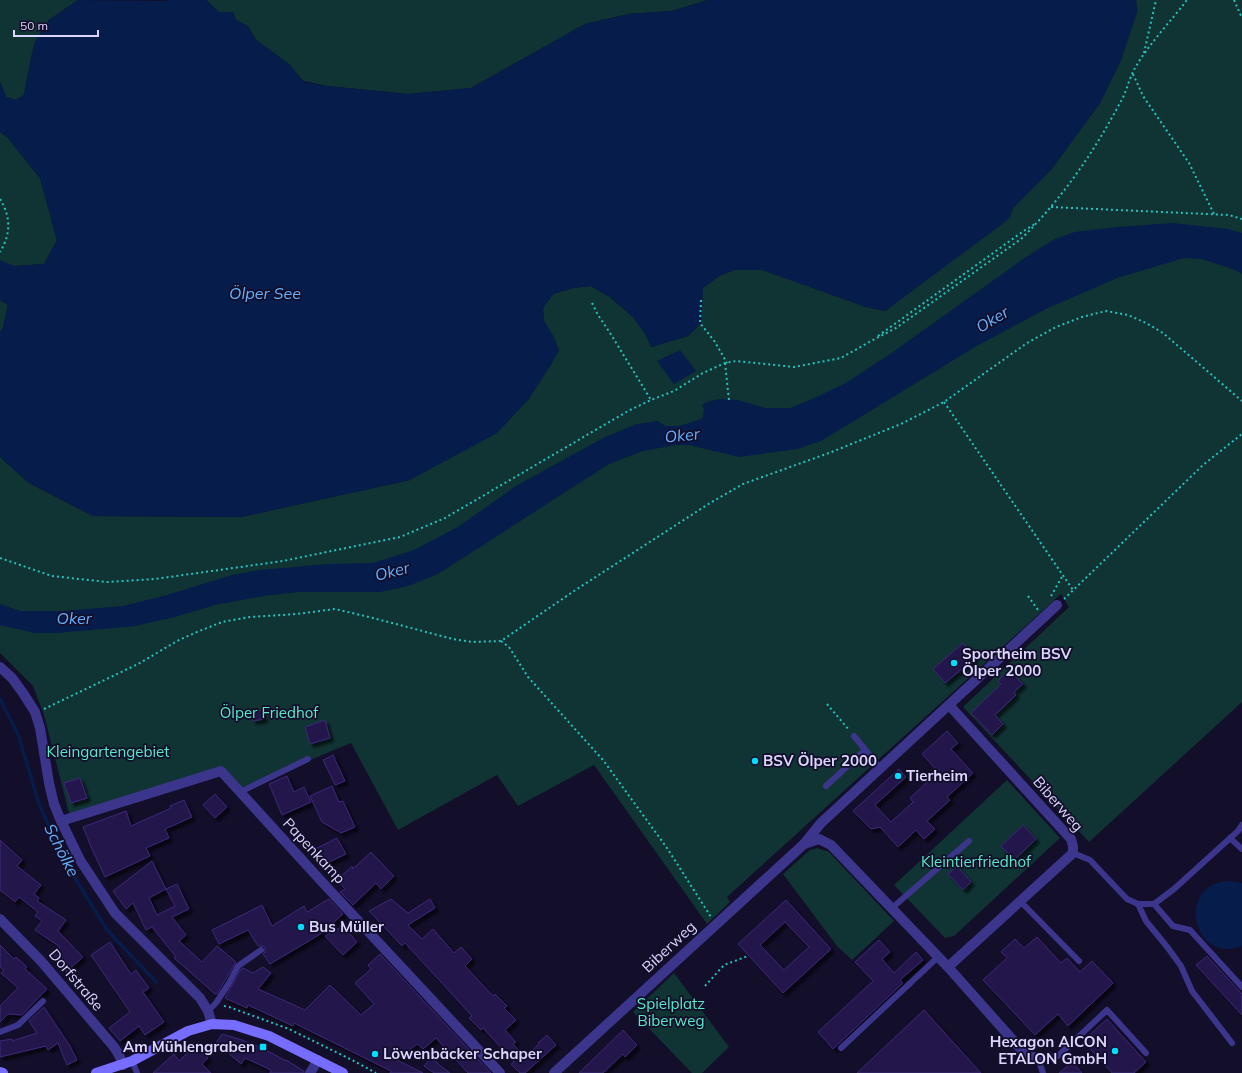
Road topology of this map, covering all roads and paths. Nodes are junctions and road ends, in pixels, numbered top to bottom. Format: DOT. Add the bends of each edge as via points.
graph roads {
  1 [pos="1156,0"];
  2 [pos="1187,0"];
  3 [pos="1234,0"];
  4 [pos="1242,18"];
  5 [pos="1143,55"];
  6 [pos="1132,74"];
  7 [pos="0,199"];
  8 [pos="1051,207"];
  9 [pos="1214,214"];
  10 [pos="1242,219"];
  11 [pos="1038,222"];
  12 [pos="0,252"];
  13 [pos="701,300"];
  14 [pos="592,303"];
  15 [pos="871,341"];
  16 [pos="726,363"];
  17 [pos="651,400"];
  18 [pos="729,400"];
  19 [pos="1242,401"];
  20 [pos="944,402"];
  21 [pos="1242,434"];
  22 [pos="0,558"];
  23 [pos="1073,590"];
  24 [pos="1028,596"];
  25 [pos="1057,605"];
  26 [pos="1044,618"];
  27 [pos="501,642"];
  28 [pos="0,667"];
  29 [pos="827,704"];
  30 [pos="949,705"];
  31 [pos="35,712"];
  32 [pos="844,724"];
  33 [pos="854,736"];
  34 [pos="865,750"];
  35 [pos="308,759"];
  36 [pos="880,768"];
  37 [pos="826,786"];
  38 [pos="240,792"];
  39 [pos="61,821"];
  40 [pos="1242,825"];
  41 [pos="1240,830"];
  42 [pos="1230,838"];
  43 [pos="969,841"];
  44 [pos="804,844"];
  45 [pos="1242,849"];
  46 [pos="1073,854"];
  47 [pos="1020,901"];
  48 [pos="1138,904"];
  49 [pos="1154,904"];
  50 [pos="892,908"];
  51 [pos="0,919"];
  52 [pos="716,924"];
  53 [pos="261,950"];
  54 [pos="748,956"];
  55 [pos="938,957"];
  56 [pos="1079,961"];
  57 [pos="948,967"];
  58 [pos="706,986"];
  59 [pos="1242,987"];
  60 [pos="43,1001"];
  61 [pos="216,1002"];
  62 [pos="208,1011"];
  63 [pos="212,1024"];
  64 [pos="0,1032"];
  65 [pos="1232,1043"];
  66 [pos="841,1048"];
  67 [pos="1146,1053"];
  68 [pos="1038,1058"];
  69 [pos="318,1060"];
  70 [pos="127,1063"];
  71 [pos="96,1073"];
  72 [pos="137,1073"];
  73 [pos="310,1073"];
  74 [pos="343,1073"];
  75 [pos="376,1073"];
  76 [pos="500,1073"];
  77 [pos="554,1073"];
  78 [pos="1043,1073"];
  1 -- 5 [label="path"];
  2 -- 5 [label="path"];
  3 -- 4 [label="path"];
  5 -- 6 [label="path"];
  6 -- 8 [label="path" via="1122,99 1099,141"];
  6 -- 9 [label="path" via="1143,96 1189,163"];
  7 -- 12 [label="path" via="6,208 9,224"];
  8 -- 9 [label="path"];
  8 -- 11 [label="path"];
  9 -- 10 [label="path"];
  11 -- 15 [label="path"];
  11 -- 15 [label="path" via="1021,239 896,328"];
  13 -- 16 [label="path" via="700,323 716,342"];
  14 -- 17 [label="path"];
  15 -- 16 [label="path" via="842,358 794,367 736,361"];
  16 -- 17 [label="path" via="703,373 674,391"];
  16 -- 18 [label="path"];
  17 -- 22 [label="path" via="445,518 400,537 283,561 156,579 108,582 52,576"];
  19 -- 20 [label="path" via="1162,333 1128,315 1106,311 1056,327 1027,343"];
  20 -- 23 [label="path"];
  20 -- 27 [label="path" via="902,424 743,484 704,507"];
  21 -- 23 [label="path" via="1204,465"];
  23 -- 25 [label="path"];
  24 -- 26 [label="path"];
  25 -- 26 [label="street, Biberweg"];
  26 -- 30 [label="street, Biberweg"];
  27 -- 31 [label="path" via="453,639 335,609 250,617 222,622 197,632 138,664"];
  27 -- 52 [label="path" via="509,647 528,677 603,760 667,848"];
  28 -- 31 [label="street" via="12,678"];
  29 -- 32 [label="path"];
  30 -- 36 [label="street, Biberweg"];
  30 -- 46 [label="street, Biberweg" via="1070,839"];
  31 -- 39 [label="street" via="54,804"];
  33 -- 34 [label="lane"];
  34 -- 36 [label="lane"];
  34 -- 37 [label="lane"];
  35 -- 38 [label="lane"];
  36 -- 44 [label="street, Biberweg" via="822,823"];
  38 -- 39 [label="street, Papenkamp" via="221,771"];
  38 -- 76 [label="street, Papenkamp"];
  39 -- 62 [label="street" via="80,860 115,912 200,998"];
  40 -- 41 [label="lane"];
  41 -- 42 [label="lane"];
  42 -- 45 [label="lane"];
  42 -- 49 [label="lane"];
  43 -- 50 [label="lane"];
  44 -- 50 [label="street" via="819,839 831,845"];
  44 -- 52 [label="street, Biberweg"];
  46 -- 47 [label="street, Biberweg"];
  46 -- 48 [label="lane" via="1090,860 1127,899"];
  47 -- 56 [label="lane"];
  47 -- 57 [label="street, Biberweg"];
  48 -- 49 [label="lane"];
  48 -- 65 [label="lane" via="1146,921 1181,966 1192,992"];
  49 -- 59 [label="lane" via="1173,926 1190,930"];
  50 -- 55 [label="street"];
  51 -- 70 [label="street, Dorfstraße" via="41,961"];
  52 -- 77 [label="street, Biberweg"];
  53 -- 61 [label="lane" via="238,966"];
  54 -- 58 [label="path" via="724,965"];
  55 -- 57 [label="street"];
  55 -- 66 [label="lane"];
  57 -- 68 [label="street" via="1027,1056"];
  60 -- 64 [label="lane" via="18,1025"];
  61 -- 62 [label="lane"];
  61 -- 75 [label="path" via="219,1006 229,1007 289,1029"];
  62 -- 63 [label="street"];
  63 -- 69 [label="main road" via="234,1025 269,1036"];
  63 -- 70 [label="main road" via="188,1031"];
  67 -- 68 [label="lane" via="1107,1010 1058,1056"];
  68 -- 78 [label="lane"];
  69 -- 73 [label="street"];
  69 -- 74 [label="main road"];
  70 -- 71 [label="main road"];
  70 -- 72 [label="lane"];
}
